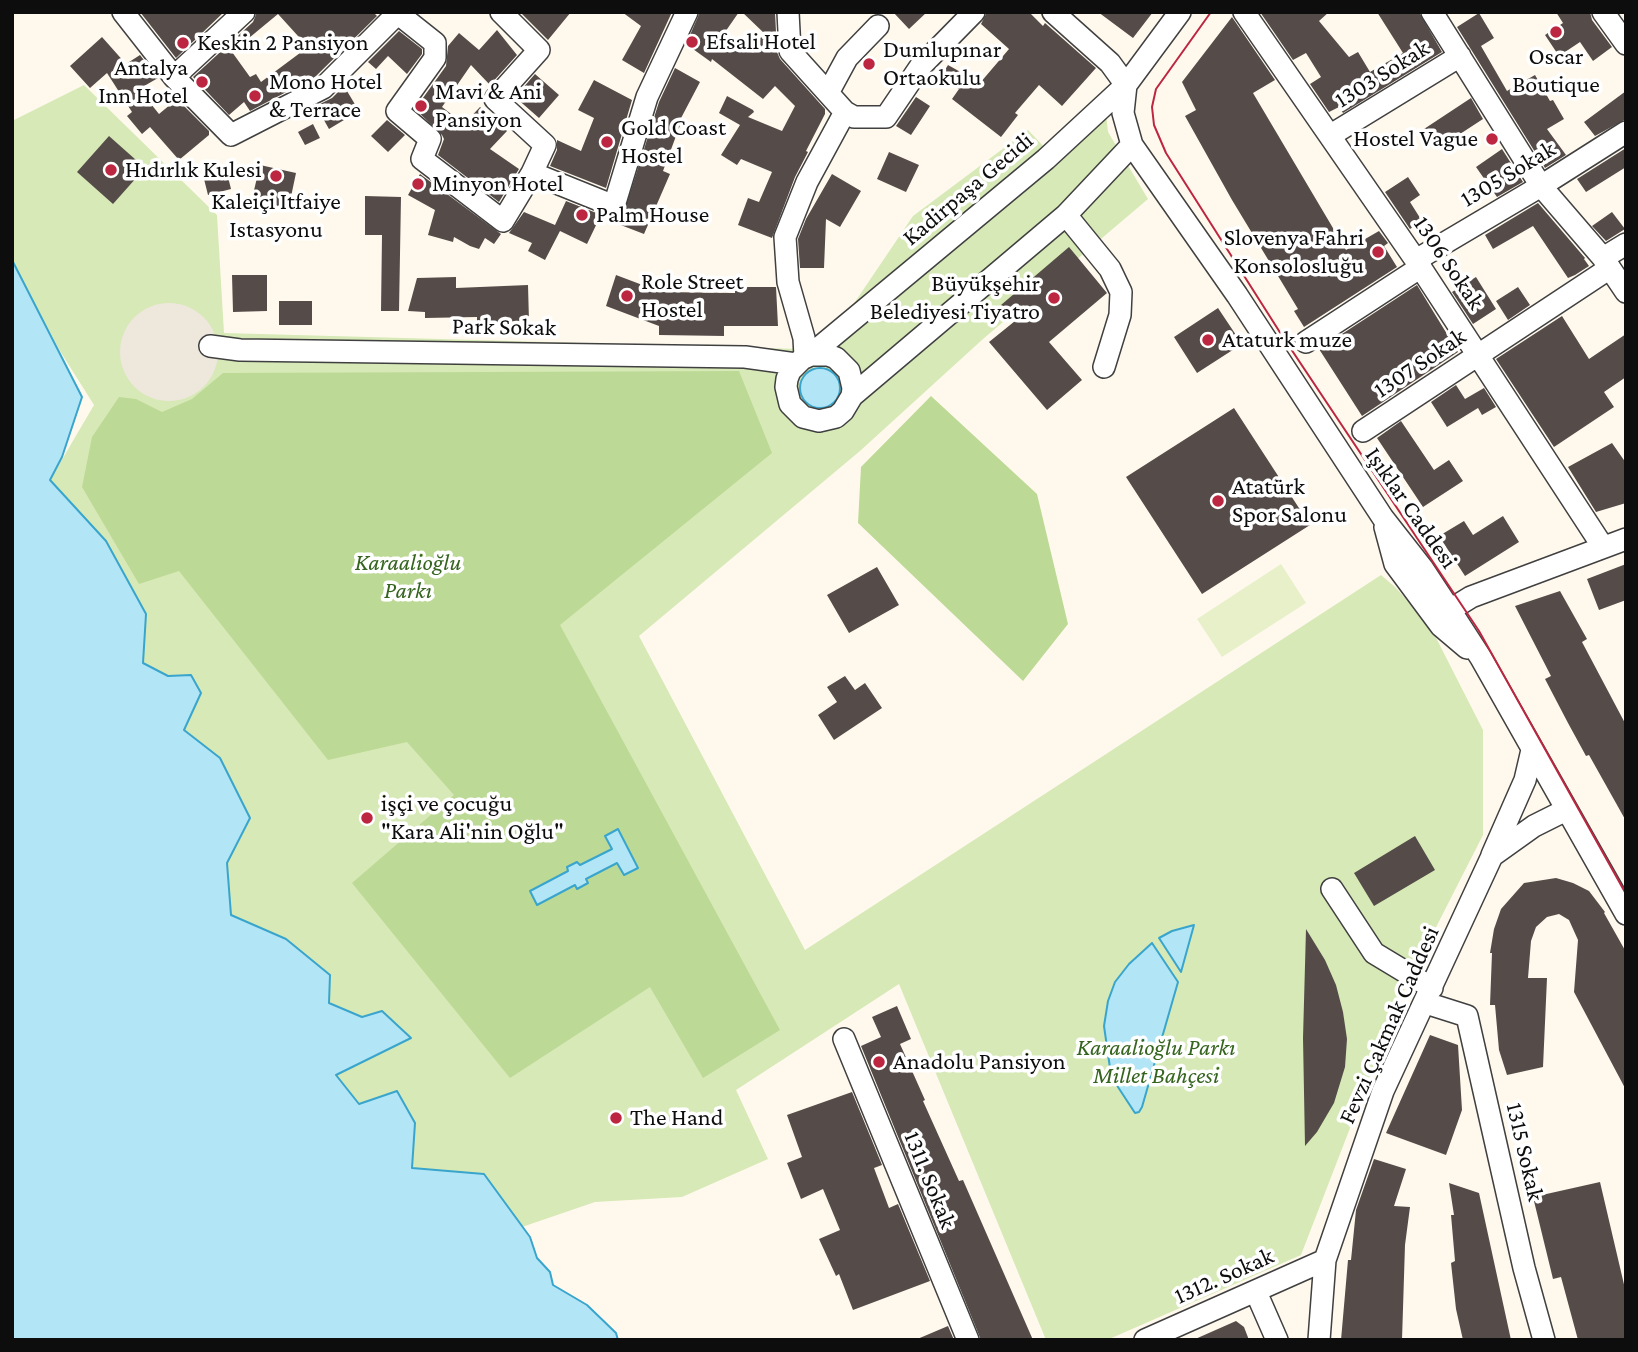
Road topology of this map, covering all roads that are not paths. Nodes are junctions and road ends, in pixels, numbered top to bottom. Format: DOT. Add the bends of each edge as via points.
graph roads {
  1 [pos="123,12"];
  2 [pos="244,12"];
  3 [pos="501,12"];
  4 [pos="687,12"];
  5 [pos="788,12"];
  6 [pos="974,12"];
  7 [pos="1053,12"];
  8 [pos="1180,12"];
  9 [pos="1244,12"];
  10 [pos="1432,12"];
  11 [pos="1603,12"];
  12 [pos="397,13"];
  13 [pos="878,26"];
  14 [pos="1626,44"];
  15 [pos="1460,57"];
  16 [pos="174,77"];
  17 [pos="1126,85"];
  18 [pos="828,93"];
  19 [pos="845,112"];
  20 [pos="1626,132"];
  21 [pos="1331,135"];
  22 [pos="1132,145"];
  23 [pos="532,173"];
  24 [pos="1541,186"];
  25 [pos="1066,215"];
  26 [pos="1626,244"];
  27 [pos="1607,263"];
  28 [pos="1418,264"];
  29 [pos="1626,292"];
  30 [pos="1306,342"];
  31 [pos="211,346"];
  32 [pos="1479,355"];
  33 [pos="803,359"];
  34 [pos="1104,367"];
  35 [pos="852,397"];
  36 [pos="1363,431"];
  37 [pos="1382,518"];
  38 [pos="1626,539"];
  39 [pos="1604,547"];
  40 [pos="1450,610"];
  41 [pos="1481,658"];
  42 [pos="1532,750"];
  43 [pos="1566,810"];
  44 [pos="1492,856"];
  45 [pos="1332,889"];
  46 [pos="1626,914"];
  47 [pos="1429,996"];
  48 [pos="844,1039"];
  49 [pos="1325,1260"];
  50 [pos="1256,1292"];
  51 [pos="968,1340"];
  52 [pos="1145,1340"];
  53 [pos="1277,1340"];
  54 [pos="1319,1340"];
  55 [pos="1544,1340"];
  1 -- 16 [label="street"];
  2 -- 16 [label="street"];
  3 -- 23 [label="street" via="538,50 495,99 545,145"];
  4 -- 23 [label="street" via="647,97 614,206"];
  5 -- 18 [label="street" via="790,51"];
  6 -- 19 [label="street" via="920,66 886,117 854,117"];
  7 -- 17 [label="street" via="1110,64"];
  8 -- 17 [label="street, Kadirpaşa Gecidi"];
  9 -- 21 [label="street, 1306 Sokak"];
  10 -- 15 [label="street"];
  11 -- 14 [label="street"];
  12 -- 16 [label="street" via="323,88 231,135"];
  12 -- 23 [label="street" via="435,43 435,58 397,111 429,139 422,159 503,220"];
  13 -- 18 [label="street" via="847,58"];
  15 -- 21 [label="street, 1303 Sokak"];
  15 -- 24 [label="street"];
  17 -- 22 [label="street" via="1123,113"];
  17 -- 33 [label="street, Kadirpaşa Gecidi" via="1046,159"];
  18 -- 19 [label="street"];
  19 -- 33 [label="street" via="807,182 785,237 788,282 804,338"];
  20 -- 24 [label="street, 1305 Sokak"];
  21 -- 28 [label="street, 1306 Sokak"];
  22 -- 25 [label="street"];
  22 -- 37 [label="street, Işıklar Caddesi" via="1250,314"];
  24 -- 27 [label="street"];
  24 -- 28 [label="street, 1305 Sokak"];
  25 -- 34 [label="street" via="1110,269 1121,292 1120,315"];
  25 -- 35 [label="street"];
  26 -- 27 [label="street, 1307 Sokak"];
  27 -- 29 [label="street"];
  27 -- 32 [label="street, 1307 Sokak"];
  28 -- 30 [label="street, 1305 Sokak"];
  28 -- 32 [label="street, 1306 Sokak"];
  31 -- 33 [label="street, Park Sokak"];
  32 -- 36 [label="street, 1307 Sokak"];
  32 -- 39 [label="street, 1306 Sokak"];
  33 -- 35 [label="street" via="828,355 844,364 852,379"];
  33 -- 35 [label="street" via="790,370 786,387 790,404 803,417 828,420 843,411"];
  37 -- 40 [label="street, Işıklar Caddesi"];
  37 -- 41 [label="street" via="1395,564 1441,626"];
  38 -- 39 [label="street"];
  39 -- 40 [label="street" via="1471,597"];
  40 -- 41 [label="street, Işıklar Caddesi"];
  41 -- 42 [label="street, Işıklar Caddesi"];
  42 -- 43 [label="street, Işıklar Caddesi"];
  42 -- 44 [label="street, Fevzi Çakmak Caddesi" via="1525,780"];
  43 -- 44 [label="street, Fevzi Çakmak Caddesi" via="1534,825"];
  43 -- 46 [label="street, Işıklar Caddesi"];
  44 -- 47 [label="street, Fevzi Çakmak Caddesi"];
  45 -- 47 [label="street" via="1374,953"];
  47 -- 49 [label="street, Fevzi Çakmak Caddesi" via="1383,1091"];
  47 -- 55 [label="street, 1315 Sokak" via="1467,1016"];
  48 -- 51 [label="street, 1311. Sokak"];
  49 -- 50 [label="street, 1312. Sokak"];
  49 -- 54 [label="street, Fevzi Çakmak Caddesi"];
  50 -- 52 [label="street, 1312. Sokak"];
  50 -- 53 [label="street"];
}
